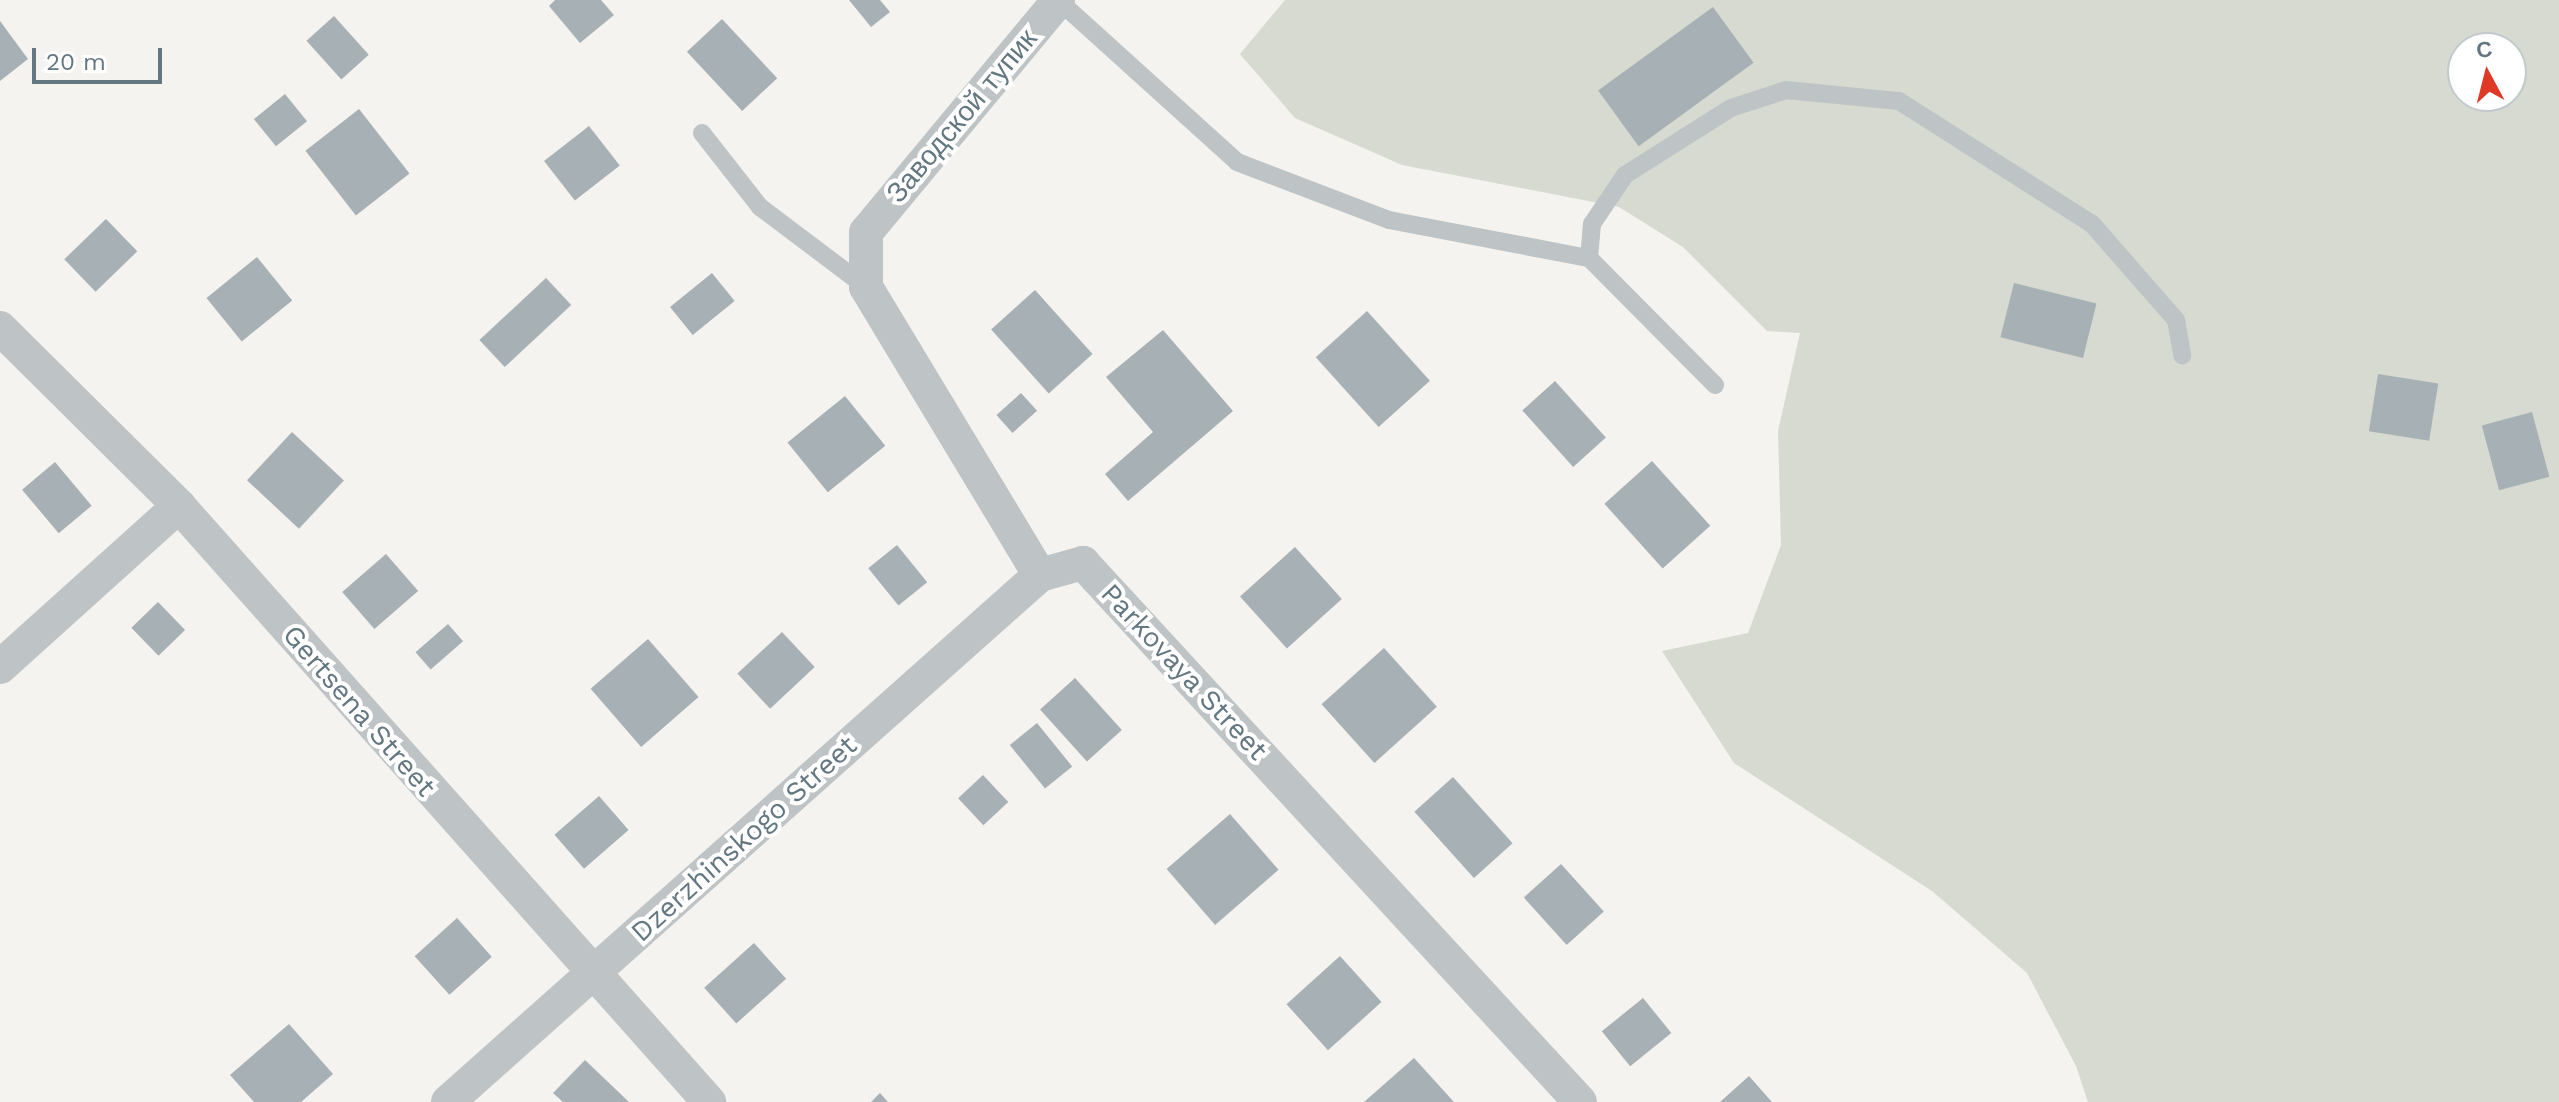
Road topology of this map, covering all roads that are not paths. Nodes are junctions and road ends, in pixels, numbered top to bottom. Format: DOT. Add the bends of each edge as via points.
graph roads {
  1 [pos="1058,0"];
  2 [pos="702,133"];
  3 [pos="1589,258"];
  4 [pos="866,287"];
  5 [pos="0,328"];
  6 [pos="2182,355"];
  7 [pos="1715,385"];
  8 [pos="179,506"];
  9 [pos="1040,575"];
  10 [pos="0,667"];
  11 [pos="592,974"];
  12 [pos="448,1102"];
  13 [pos="709,1102"];
  14 [pos="1580,1102"];
  1 -- 3 [label="lane" via="1237,162 1389,220"];
  1 -- 4 [label="street, Заводской тупик" via="866,232"];
  2 -- 4 [label="lane" via="760,207"];
  3 -- 6 [label="lane" via="1592,224 1625,175 1731,108 1786,90 1899,101 2092,224 2176,320"];
  3 -- 7 [label="lane"];
  4 -- 9 [label="street"];
  5 -- 8 [label="street, Gertsena Street"];
  8 -- 10 [label="street"];
  8 -- 11 [label="street, Gertsena Street"];
  9 -- 11 [label="street, Dzerzhinskogo Street"];
  9 -- 14 [label="street, Parkovaya Street" via="1083,563"];
  11 -- 12 [label="street, Dzerzhinskogo Street"];
  11 -- 13 [label="street, Gertsena Street"];
}
